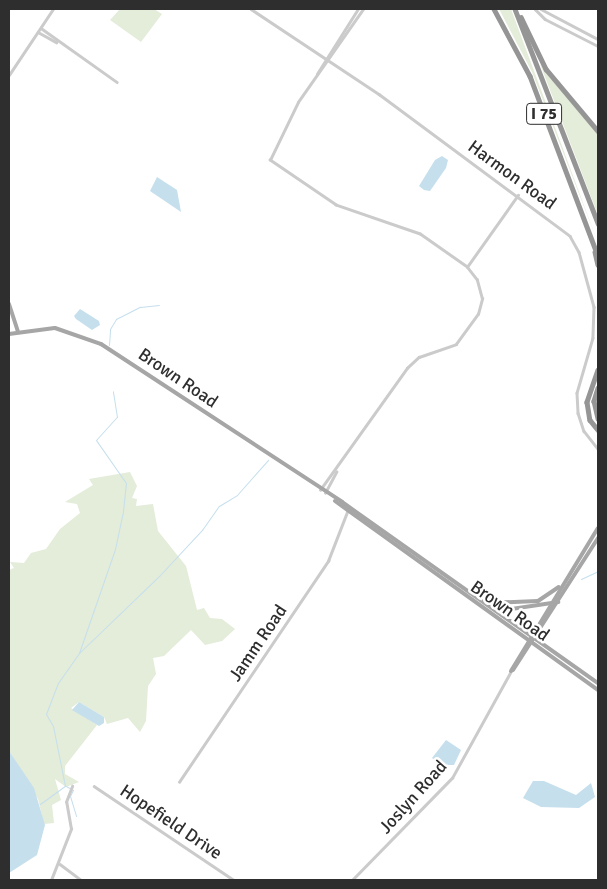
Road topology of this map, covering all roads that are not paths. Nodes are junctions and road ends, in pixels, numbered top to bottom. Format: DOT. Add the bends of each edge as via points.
graph roads {
  1 [pos="53,9"];
  2 [pos="251,9"];
  3 [pos="358,9"];
  4 [pos="364,9"];
  5 [pos="494,9"];
  6 [pos="515,9"];
  7 [pos="535,9"];
  8 [pos="541,9"];
  9 [pos="41,28"];
  10 [pos="38,32"];
  11 [pos="598,39"];
  12 [pos="58,42"];
  13 [pos="598,46"];
  14 [pos="325,58"];
  15 [pos="329,61"];
  16 [pos="317,74"];
  17 [pos="9,75"];
  18 [pos="117,82"];
  19 [pos="598,131"];
  20 [pos="518,195"];
  21 [pos="598,223"];
  22 [pos="594,246"];
  23 [pos="598,256"];
  24 [pos="598,265"];
  25 [pos="467,267"];
  26 [pos="9,304"];
  27 [pos="18,331"];
  28 [pos="9,334"];
  29 [pos="598,370"];
  30 [pos="598,388"];
  31 [pos="598,419"];
  32 [pos="598,430"];
  33 [pos="598,449"];
  34 [pos="336,471"];
  35 [pos="320,490"];
  36 [pos="325,493"];
  37 [pos="334,500"];
  38 [pos="351,508"];
  39 [pos="347,512"];
  40 [pos="598,528"];
  41 [pos="598,538"];
  42 [pos="395,548"];
  43 [pos="430,565"];
  44 [pos="561,586"];
  45 [pos="560,599"];
  46 [pos="483,601"];
  47 [pos="549,604"];
  48 [pos="486,610"];
  49 [pos="498,611"];
  50 [pos="531,634"];
  51 [pos="536,638"];
  52 [pos="528,639"];
  53 [pos="533,643"];
  54 [pos="511,671"];
  55 [pos="597,686"];
  56 [pos="179,782"];
  57 [pos="72,786"];
  58 [pos="94,786"];
  59 [pos="60,864"];
  60 [pos="51,880"];
  61 [pos="81,880"];
  62 [pos="234,880"];
  63 [pos="352,880"];
  1 -- 9 [label="street"];
  2 -- 14 [label="street, Harmon Road"];
  3 -- 14 [label="street"];
  4 -- 15 [label="street"];
  5 -- 22 [label="highway, I 75" via="530,76"];
  6 -- 19 [label="highway" via="546,69"];
  6 -- 21 [label="highway, I 75"];
  7 -- 13 [label="street" via="545,19"];
  8 -- 11 [label="street"];
  9 -- 10 [label="street"];
  9 -- 12 [label="street"];
  10 -- 12 [label="street"];
  10 -- 17 [label="street"];
  12 -- 18 [label="street"];
  14 -- 15 [label="street, Harmon Road"];
  14 -- 16 [label="street"];
  15 -- 16 [label="street"];
  15 -- 20 [label="street, Harmon Road"];
  16 -- 25 [label="street" via="276,144 271,163 336,205 415,231"];
  20 -- 25 [label="street"];
  20 -- 33 [label="street, Harmon Road" via="565,230 579,252 591,291 594,324 577,402 584,432"];
  22 -- 23 [label="highway, I 75"];
  22 -- 24 [label="highway"];
  25 -- 34 [label="street" via="480,289 478,314 456,344 420,357 407,368"];
  26 -- 27 [label="main road"];
  27 -- 28 [label="main road, Brown Road"];
  27 -- 35 [label="main road, Brown Road" via="56,328 93,340"];
  29 -- 32 [label="highway" via="587,402 590,420"];
  30 -- 31 [label="highway" via="594,402"];
  34 -- 35 [label="street"];
  34 -- 36 [label="street"];
  35 -- 36 [label="main road, Brown Road"];
  36 -- 37 [label="main road, Brown Road"];
  37 -- 38 [label="main road, Brown Road"];
  37 -- 39 [label="main road, Brown Road"];
  38 -- 39 [label="main road"];
  38 -- 43 [label="main road, Brown Road"];
  39 -- 42 [label="main road, Brown Road"];
  39 -- 56 [label="street, Jamm Road" via="331,556"];
  40 -- 44 [label="main road, Joslyn Road"];
  41 -- 45 [label="main road, Joslyn Road"];
  42 -- 43 [label="main road" via="426,566"];
  42 -- 48 [label="main road, Brown Road"];
  43 -- 46 [label="main road, Brown Road"];
  44 -- 46 [label="main road" via="538,600 504,605"];
  44 -- 47 [label="main road, Joslyn Road"];
  45 -- 47 [label="main road"];
  45 -- 51 [label="main road, Joslyn Road"];
  46 -- 49 [label="main road, Brown Road"];
  47 -- 49 [label="main road"];
  47 -- 50 [label="main road, Joslyn Road"];
  48 -- 49 [label="main road"];
  48 -- 52 [label="main road, Brown Road"];
  49 -- 50 [label="main road, Brown Road"];
  50 -- 51 [label="main road, Brown Road"];
  50 -- 52 [label="main road, Joslyn Road"];
  51 -- 53 [label="main road, Joslyn Road"];
  51 -- 55 [label="main road, Brown Road"];
  52 -- 53 [label="main road, Brown Road"];
  52 -- 54 [label="main road, Joslyn Road"];
  53 -- 54 [label="main road, Joslyn Road"];
  53 -- 55 [label="main road, Brown Road"];
  54 -- 63 [label="street, Joslyn Road" via="452,778"];
  57 -- 59 [label="street" via="66,802 71,829"];
  58 -- 62 [label="street, Hopefield Drive"];
  59 -- 60 [label="street"];
  59 -- 61 [label="street"];
}
